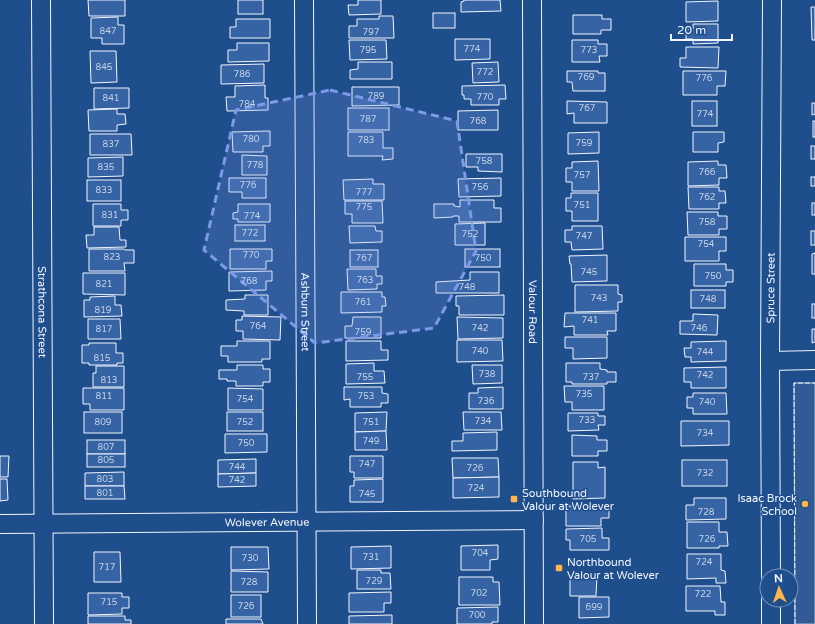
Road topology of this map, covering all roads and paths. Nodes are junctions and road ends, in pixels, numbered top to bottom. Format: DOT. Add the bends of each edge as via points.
graph roads {
  1 [pos="41,0"];
  2 [pos="304,0"];
  3 [pos="532,0"];
  4 [pos="772,0"];
  5 [pos="815,360"];
  6 [pos="770,361"];
  7 [pos="534,520"];
  8 [pos="307,522"];
  9 [pos="0,524"];
  10 [pos="44,524"];
  11 [pos="771,568"];
  12 [pos="771,608"];
  13 [pos="44,624"];
  14 [pos="307,624"];
  15 [pos="534,624"];
  16 [pos="771,624"];
  1 -- 10 [label="street, Strathcona Street"];
  2 -- 8 [label="street, Ashburn Street"];
  3 -- 7 [label="street, Valour Road"];
  4 -- 6 [label="street, Spruce Street"];
  5 -- 6 [label="street"];
  6 -- 11 [label="street, Spruce Street"];
  7 -- 8 [label="street, Wolever Avenue"];
  7 -- 15 [label="street, Valour Road"];
  8 -- 10 [label="street, Wolever Avenue"];
  8 -- 14 [label="street, Ashburn Street"];
  9 -- 10 [label="street, Wolever Avenue"];
  10 -- 13 [label="street, Strathcona Street"];
  12 -- 16 [label="street"];
}
